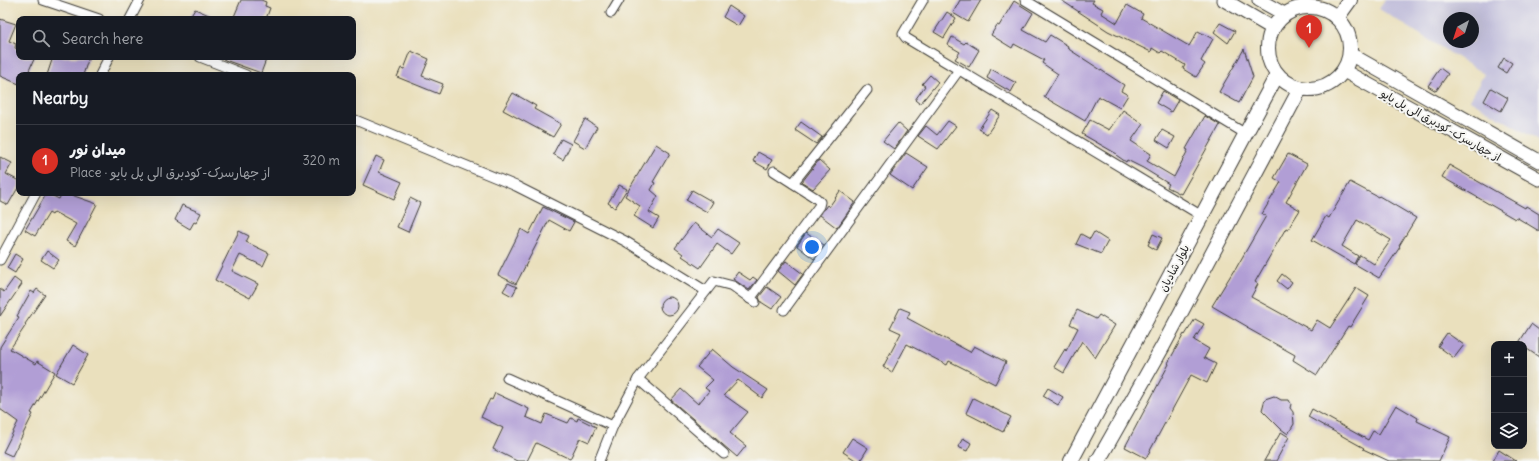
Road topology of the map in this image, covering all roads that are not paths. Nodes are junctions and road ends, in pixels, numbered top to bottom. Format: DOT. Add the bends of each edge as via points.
graph roads {
  1 [pos="42,0"];
  2 [pos="140,0"];
  3 [pos="618,0"];
  4 [pos="923,0"];
  5 [pos="1025,0"];
  6 [pos="1224,0"];
  7 [pos="1259,0"];
  8 [pos="1350,0"];
  9 [pos="1320,4"];
  10 [pos="611,13"];
  11 [pos="1284,14"];
  12 [pos="90,16"];
  13 [pos="132,16"];
  14 [pos="1337,18"];
  15 [pos="1272,28"];
  16 [pos="1350,54"];
  17 [pos="108,60"];
  18 [pos="208,60"];
  19 [pos="960,70"];
  20 [pos="1344,71"];
  21 [pos="102,72"];
  22 [pos="238,72"];
  23 [pos="1277,75"];
  24 [pos="1300,88"];
  25 [pos="867,90"];
  26 [pos="356,120"];
  27 [pos="1246,134"];
  28 [pos="1539,161"];
  29 [pos="774,172"];
  30 [pos="1539,179"];
  31 [pos="793,183"];
  32 [pos="34,196"];
  33 [pos="1202,216"];
  34 [pos="0,260"];
  35 [pos="706,291"];
  36 [pos="784,310"];
  37 [pos="507,378"];
  38 [pos="638,379"];
  39 [pos="613,426"];
  40 [pos="724,454"];
  41 [pos="1102,460"];
  42 [pos="599,461"];
  43 [pos="1071,461"];
  1 -- 12 [label="street"];
  2 -- 13 [label="street"];
  3 -- 10 [label="street"];
  4 -- 19 [label="street" via="903,34 904,37"];
  5 -- 27 [label="street"];
  6 -- 15 [label="street"];
  7 -- 11 [label="street"];
  8 -- 14 [label="main road"];
  9 -- 11 [label="main road" via="1300,7"];
  9 -- 14 [label="main road"];
  11 -- 15 [label="main road"];
  14 -- 16 [label="main road" via="1348,34"];
  15 -- 23 [label="main road" via="1267,44 1268,55"];
  16 -- 20 [label="main road"];
  16 -- 28 [label="street, از جهارسرک-کودبرق الی پل بایو"];
  17 -- 21 [label="street"];
  18 -- 22 [label="street"];
  19 -- 33 [label="street"];
  19 -- 36 [label="street"];
  20 -- 24 [label="main road" via="1325,86 1312,90"];
  20 -- 30 [label="street, از جهارسرک-کودبرق الی پل بایو"];
  23 -- 24 [label="main road" via="1287,84"];
  23 -- 27 [label="main road, بلوار شادیان"];
  24 -- 41 [label="main road"];
  25 -- 31 [label="street"];
  26 -- 35 [label="street" via="516,186 625,240"];
  27 -- 33 [label="main road, بلوار شادیان"];
  29 -- 31 [label="street"];
  31 -- 35 [label="street" via="816,198 820,202 819,206 752,300 733,286 714,281"];
  32 -- 34 [label="street"];
  33 -- 43 [label="main road, بلوار شادیان"];
  35 -- 38 [label="street"];
  37 -- 39 [label="street"];
  38 -- 39 [label="street"];
  38 -- 40 [label="street"];
  39 -- 42 [label="street"];
}
